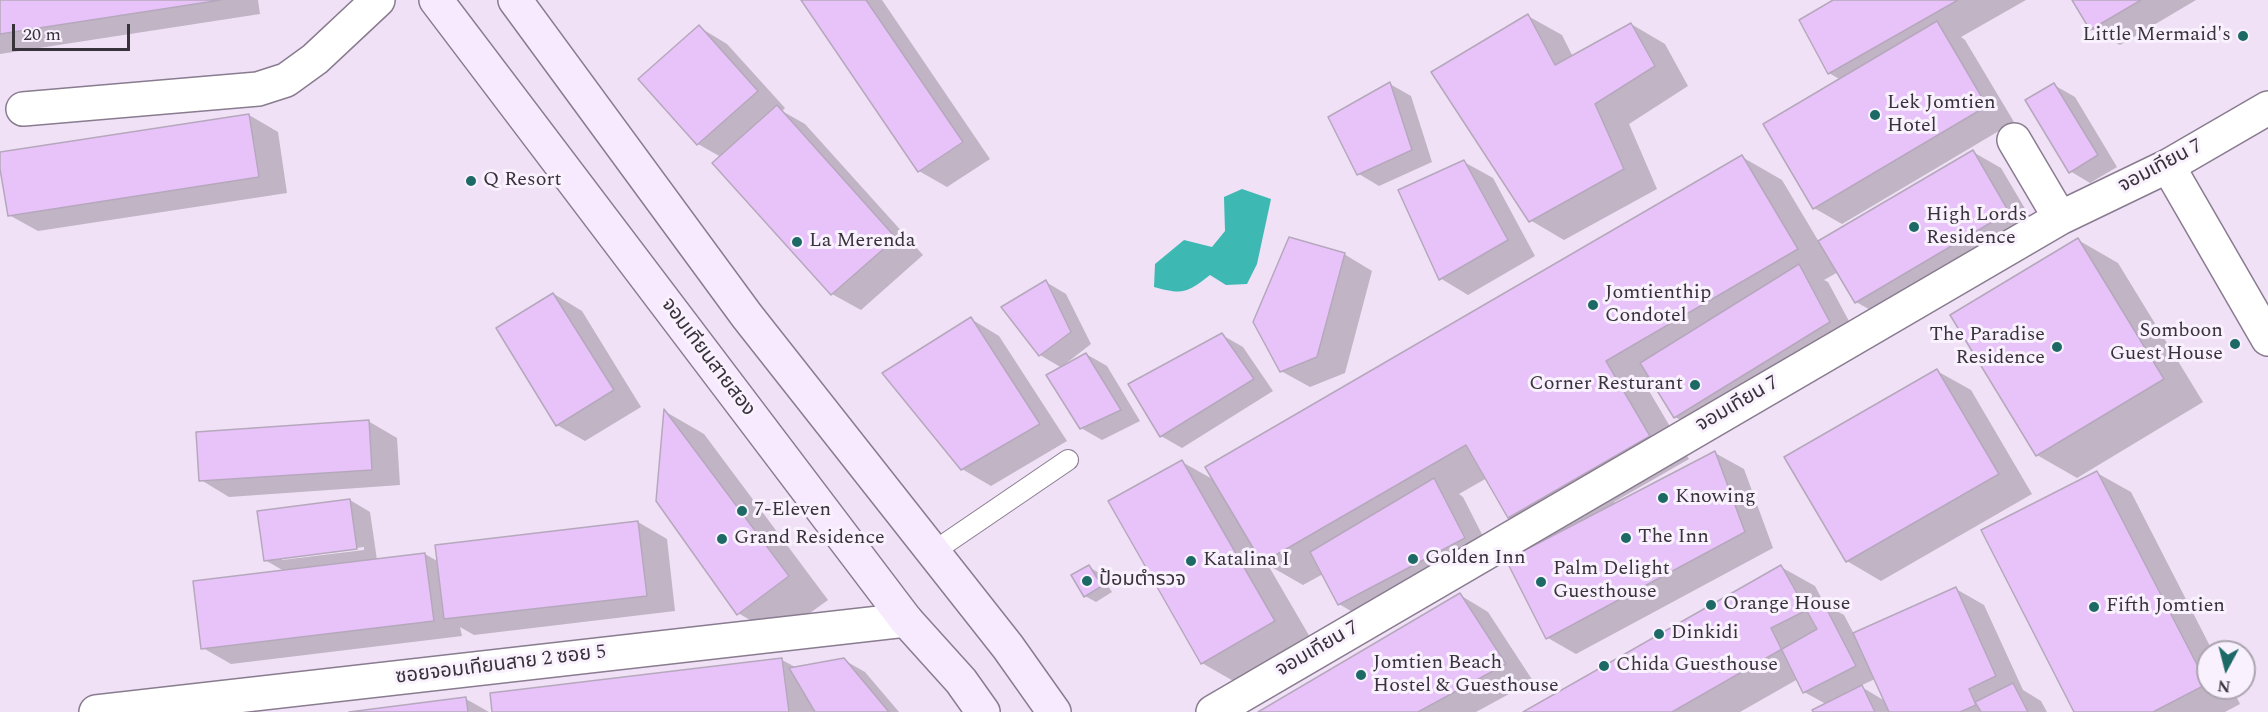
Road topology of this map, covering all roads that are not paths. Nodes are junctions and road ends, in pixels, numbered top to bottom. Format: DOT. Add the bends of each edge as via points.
graph roads {
  1 [pos="378,0"];
  2 [pos="436,0"];
  3 [pos="515,0"];
  4 [pos="2268,108"];
  5 [pos="23,109"];
  6 [pos="2014,140"];
  7 [pos="2168,166"];
  8 [pos="2060,218"];
  9 [pos="2268,339"];
  10 [pos="1068,460"];
  11 [pos="933,552"];
  12 [pos="906,620"];
  13 [pos="96,712"];
  14 [pos="983,712"];
  15 [pos="1054,712"];
  16 [pos="1213,712"];
  1 -- 5 [label="street" via="315,59 286,80 258,89"];
  2 -- 12 [label="main road, จอมเทียนสายสอง"];
  3 -- 11 [label="main road" via="747,316"];
  4 -- 7 [label="street, จอมเทียน 7"];
  6 -- 8 [label="street"];
  7 -- 8 [label="street, จอมเทียน 7"];
  7 -- 9 [label="street"];
  8 -- 16 [label="street, จอมเทียน 7"];
  10 -- 11 [label="lane"];
  11 -- 15 [label="main road"];
  12 -- 13 [label="street, ซอยจอมเทียนสาย 2 ซอย 5"];
  12 -- 14 [label="main road, จอมเทียนสายสอง" via="961,681"];
}
